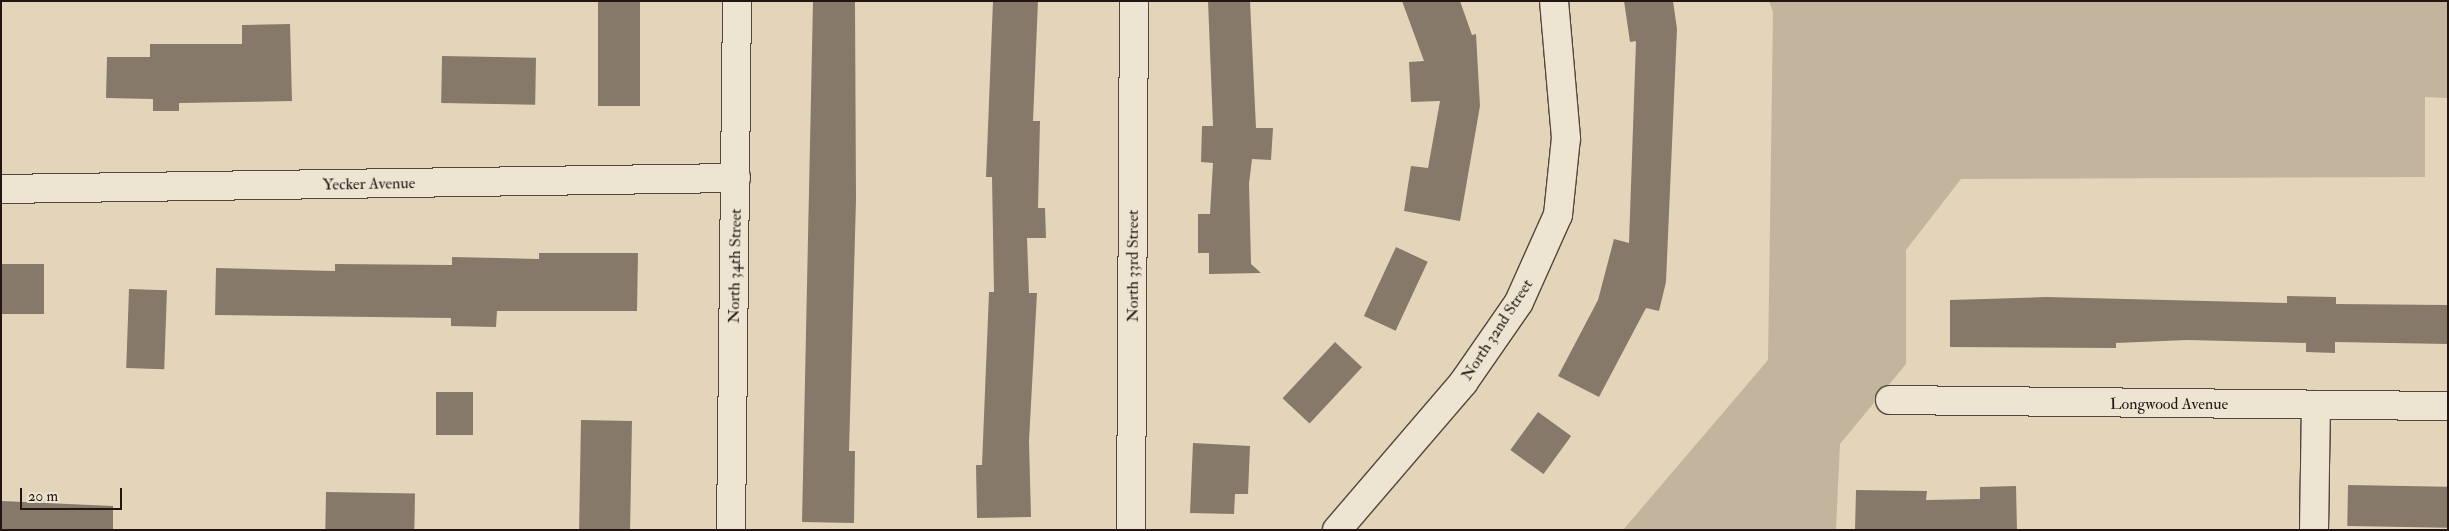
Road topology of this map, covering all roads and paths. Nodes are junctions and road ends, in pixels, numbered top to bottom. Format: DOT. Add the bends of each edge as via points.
graph roads {
  1 [pos="737,1"];
  2 [pos="1134,1"];
  3 [pos="1554,1"];
  4 [pos="736,178"];
  5 [pos="1,190"];
  6 [pos="1890,400"];
  7 [pos="2316,405"];
  8 [pos="2448,406"];
  9 [pos="730,530"];
  10 [pos="1131,530"];
  11 [pos="1337,530"];
  12 [pos="2314,530"];
  1 -- 4 [label="street, North 34th Street"];
  2 -- 10 [label="street, North 33rd Street"];
  3 -- 11 [label="street, North 32nd Street" via="1566,138 1555,224 1519,302 1463,382"];
  4 -- 5 [label="street, Yecker Avenue"];
  4 -- 9 [label="street, North 34th Street"];
  6 -- 7 [label="street, Longwood Avenue"];
  7 -- 8 [label="street, Longwood Avenue"];
  7 -- 12 [label="street"];
}
